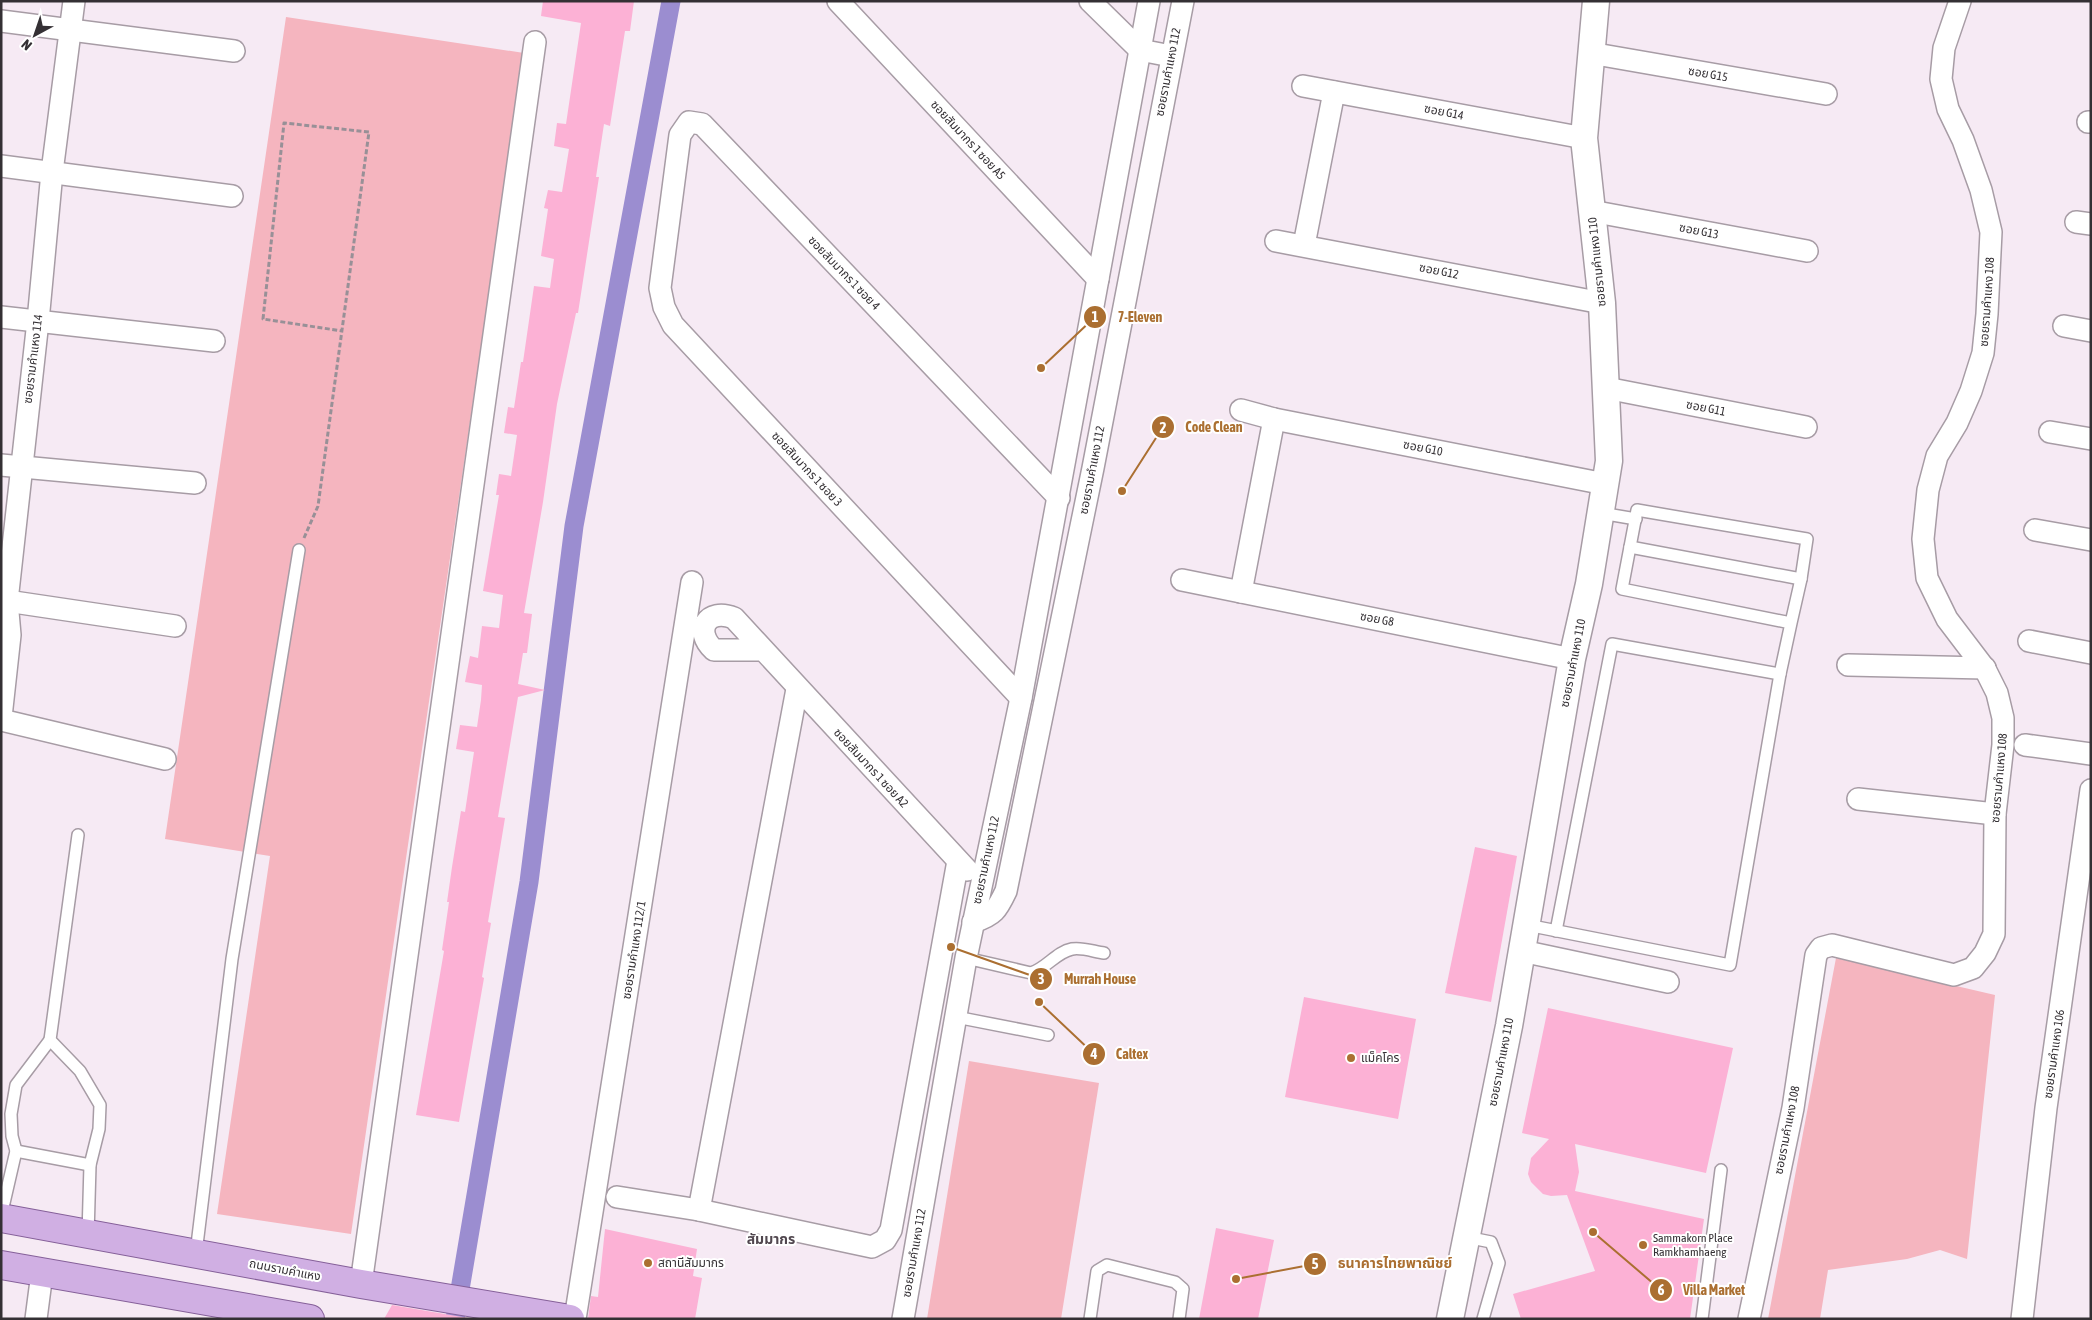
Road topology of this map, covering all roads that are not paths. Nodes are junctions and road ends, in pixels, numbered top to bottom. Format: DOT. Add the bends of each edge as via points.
graph roads {
  1 [pos="74,1"];
  2 [pos="838,1"];
  3 [pos="1090,1"];
  4 [pos="1149,1"];
  5 [pos="1183,1"];
  6 [pos="1596,1"];
  7 [pos="1960,1"];
  8 [pos="1,21"];
  9 [pos="69,30"];
  10 [pos="536,42"];
  11 [pos="1140,50"];
  12 [pos="234,51"];
  13 [pos="1590,53"];
  14 [pos="1171,56"];
  15 [pos="1303,86"];
  16 [pos="1334,92"];
  17 [pos="1826,94"];
  18 [pos="1584,138"];
  19 [pos="1,166"];
  20 [pos="52,172"];
  21 [pos="232,196"];
  22 [pos="1591,210"];
  23 [pos="670,211"];
  24 [pos="1276,241"];
  25 [pos="1304,245"];
  26 [pos="1807,251"];
  27 [pos="1098,279"];
  28 [pos="1602,303"];
  29 [pos="1,317"];
  30 [pos="38,321"];
  31 [pos="2064,326"];
  32 [pos="2091,331"];
  33 [pos="214,341"];
  34 [pos="1606,388"];
  35 [pos="1242,410"];
  36 [pos="1274,419"];
  37 [pos="1806,427"];
  38 [pos="2050,432"];
  39 [pos="2091,439"];
  40 [pos="1065,464"];
  41 [pos="11,467"];
  42 [pos="1093,468"];
  43 [pos="195,483"];
  44 [pos="1605,484"];
  45 [pos="1059,498"];
  46 [pos="1601,513"];
  47 [pos="1636,519"];
  48 [pos="2035,530"];
  49 [pos="2091,540"];
  50 [pos="1630,547"];
  51 [pos="299,550"];
  52 [pos="1801,579"];
  53 [pos="1182,580"];
  54 [pos="692,582"];
  55 [pos="1240,592"];
  56 [pos="7,601"];
  57 [pos="1791,622"];
  58 [pos="175,626"];
  59 [pos="2029,641"];
  60 [pos="762,650"];
  61 [pos="2091,653"];
  62 [pos="1572,659"];
  63 [pos="1848,665"];
  64 [pos="1985,668"];
  65 [pos="1780,674"];
  66 [pos="797,689"];
  67 [pos="1021,698"];
  68 [pos="1,718"];
  69 [pos="1012,736"];
  70 [pos="1039,738"];
  71 [pos="2025,744"];
  72 [pos="2091,754"];
  73 [pos="165,759"];
  74 [pos="2091,790"];
  75 [pos="1858,799"];
  76 [pos="1995,814"];
  77 [pos="78,835"];
  78 [pos="958,861"];
  79 [pos="981,884"];
  80 [pos="973,922"];
  81 [pos="1527,924"];
  82 [pos="1556,931"];
  83 [pos="1522,951"];
  84 [pos="1104,953"];
  85 [pos="966,958"];
  86 [pos="1668,982"];
  87 [pos="956,1017"];
  88 [pos="1048,1036"];
  89 [pos="50,1040"];
  90 [pos="16,1151"];
  91 [pos="90,1165"];
  92 [pos="1721,1170"];
  93 [pos="617,1197"];
  94 [pos="699,1210"];
  95 [pos="1,1217"];
  96 [pos="88,1235"];
  97 [pos="1466,1237"];
  98 [pos="196,1253"];
  99 [pos="1,1265"];
  100 [pos="42,1273"];
  101 [pos="361,1284"];
  102 [pos="36,1319"];
  103 [pos="310,1319"];
  104 [pos="570,1319"];
  105 [pos="575,1319"];
  106 [pos="904,1319"];
  107 [pos="1090,1319"];
  108 [pos="1179,1319"];
  109 [pos="1450,1319"];
  110 [pos="1484,1319"];
  111 [pos="1702,1319"];
  112 [pos="1749,1319"];
  113 [pos="2022,1319"];
  1 -- 9 [label="street, ซอยรามคำแหง 114"];
  2 -- 27 [label="street, ซอยสัมมากร 1 ซอย A5"];
  3 -- 11 [label="street"];
  4 -- 11 [label="street, ซอยรามคำแหง 112"];
  5 -- 14 [label="street, ซอยรามคำแหง 112"];
  6 -- 13 [label="street, ซอยรามคำแหง 110"];
  7 -- 64 [label="street, ซอยรามคำแหง 108" via="1944,48 1941,79 1948,109 1981,190 1992,232 1987,314 1983,353 1971,391 1937,456 1928,490 1923,539 1927,578 1947,619"];
  8 -- 9 [label="street"];
  9 -- 12 [label="street"];
  9 -- 20 [label="street, ซอยรามคำแหง 114"];
  10 -- 101 [label="street"];
  11 -- 14 [label="street"];
  11 -- 27 [label="street, ซอยรามคำแหง 112"];
  13 -- 17 [label="street, ซอย G15"];
  13 -- 18 [label="street, ซอยรามคำแหง 110"];
  14 -- 42 [label="street, ซอยรามคำแหง 112"];
  15 -- 16 [label="street, ซอย G14"];
  16 -- 18 [label="street, ซอย G14"];
  16 -- 25 [label="street"];
  18 -- 22 [label="street, ซอยรามคำแหง 110"];
  19 -- 20 [label="street"];
  20 -- 21 [label="street"];
  20 -- 30 [label="street, ซอยรามคำแหง 114"];
  22 -- 26 [label="street, ซอย G13"];
  22 -- 28 [label="street, ซอยรามคำแหง 110"];
  23 -- 45 [label="street, ซอยสัมมากร 1 ซอย 4" via="680,135 689,122 702,124"];
  23 -- 67 [label="street, ซอยสัมมากร 1 ซอย 3" via="660,288 664,307 673,325"];
  24 -- 25 [label="street, ซอย G12"];
  25 -- 28 [label="street, ซอย G12"];
  27 -- 40 [label="street, ซอยรามคำแหง 112"];
  28 -- 34 [label="street, ซอยรามคำแหง 110"];
  29 -- 30 [label="street"];
  30 -- 33 [label="street"];
  30 -- 41 [label="street, ซอยรามคำแหง 114"];
  31 -- 32 [label="street"];
  34 -- 37 [label="street, ซอย G11"];
  34 -- 44 [label="street, ซอยรามคำแหง 110" via="1609,461"];
  35 -- 36 [label="street, ซอย G10"];
  36 -- 44 [label="street, ซอย G10"];
  36 -- 55 [label="street"];
  38 -- 39 [label="street"];
  40 -- 42 [label="street"];
  40 -- 45 [label="street, ซอยรามคำแหง 112"];
  41 -- 43 [label="street"];
  41 -- 56 [label="street, ซอยรามคำแหง 114"];
  42 -- 70 [label="street, ซอยรามคำแหง 112"];
  44 -- 46 [label="street, ซอยรามคำแหง 110"];
  45 -- 67 [label="street, ซอยรามคำแหง 112"];
  46 -- 47 [label="lane"];
  46 -- 62 [label="street, ซอยรามคำแหง 110"];
  47 -- 50 [label="lane"];
  47 -- 52 [label="lane" via="1637,510 1807,539"];
  48 -- 49 [label="street"];
  50 -- 52 [label="lane"];
  50 -- 57 [label="lane" via="1622,589"];
  51 -- 98 [label="lane" via="232,960"];
  52 -- 57 [label="lane"];
  53 -- 55 [label="street, ซอย G8"];
  54 -- 105 [label="street, ซอยรามคำแหง 112/1"];
  55 -- 62 [label="street, ซอย G8"];
  56 -- 58 [label="street"];
  56 -- 68 [label="street, ซอยรามคำแหง 114" via="10,635"];
  57 -- 65 [label="lane"];
  59 -- 61 [label="street"];
  60 -- 66 [label="street, ซอยสัมมากร 1 ซอย A2"];
  62 -- 81 [label="street, ซอยรามคำแหง 110"];
  63 -- 64 [label="street"];
  64 -- 76 [label="street, ซอยรามคำแหง 108" via="1997,693 2003,718 2004,745"];
  65 -- 82 [label="lane" via="1612,644"];
  65 -- 82 [label="lane" via="1730,965"];
  66 -- 78 [label="street, ซอยสัมมากร 1 ซอย A2"];
  66 -- 94 [label="street"];
  67 -- 69 [label="street, ซอยรามคำแหง 112"];
  68 -- 73 [label="street"];
  69 -- 70 [label="street"];
  69 -- 79 [label="street, ซอยรามคำแหง 112"];
  70 -- 80 [label="street, ซอยรามคำแหง 112" via="1006,891 990,916"];
  71 -- 72 [label="street"];
  74 -- 113 [label="street, ซอยรามคําแหง 106" via="2046,1108"];
  75 -- 76 [label="street"];
  76 -- 112 [label="street, ซอยรามคำแหง 108" via="1994,934 1973,968 1954,975 1832,945 1821,948 1816,955 1793,1108"];
  77 -- 89 [label="lane"];
  78 -- 79 [label="street, ซอยสัมมากร 1 ซอย A2"];
  78 -- 94 [label="street" via="891,1230 885,1240 872,1246"];
  79 -- 80 [label="street, ซอยรามคำแหง 112"];
  80 -- 85 [label="street, ซอยรามคำแหง 112"];
  81 -- 82 [label="lane"];
  81 -- 83 [label="street, ซอยรามคำแหง 110"];
  83 -- 86 [label="street"];
  83 -- 97 [label="street, ซอยรามคำแหง 110"];
  84 -- 85 [label="lane" via="1074,948 1041,970 1031,972"];
  85 -- 87 [label="street, ซอยรามคำแหง 112"];
  87 -- 88 [label="lane"];
  87 -- 106 [label="street, ซอยรามคำแหง 112"];
  89 -- 90 [label="lane" via="16,1085 11,1114"];
  89 -- 91 [label="lane" via="80,1071 100,1105 99,1129"];
  90 -- 91 [label="lane"];
  90 -- 95 [label="lane"];
  91 -- 96 [label="lane"];
  92 -- 111 [label="lane"];
  93 -- 94 [label="street"];
  95 -- 96 [label="main road, ถนนรามคำแหง"];
  96 -- 98 [label="main road, ถนนรามคำแหง"];
  97 -- 109 [label="street, ซอยรามคำแหง 110"];
  97 -- 110 [label="lane" via="1491,1242 1498,1255 1499,1263"];
  98 -- 101 [label="main road, ถนนรามคำแหง"];
  99 -- 100 [label="main road"];
  100 -- 102 [label="street"];
  100 -- 103 [label="main road" via="212,1306"];
  101 -- 104 [label="main road, ถนนรามคำแหง"];
  107 -- 108 [label="lane" via="1097,1271 1107,1265 1175,1282 1183,1289"];
}
